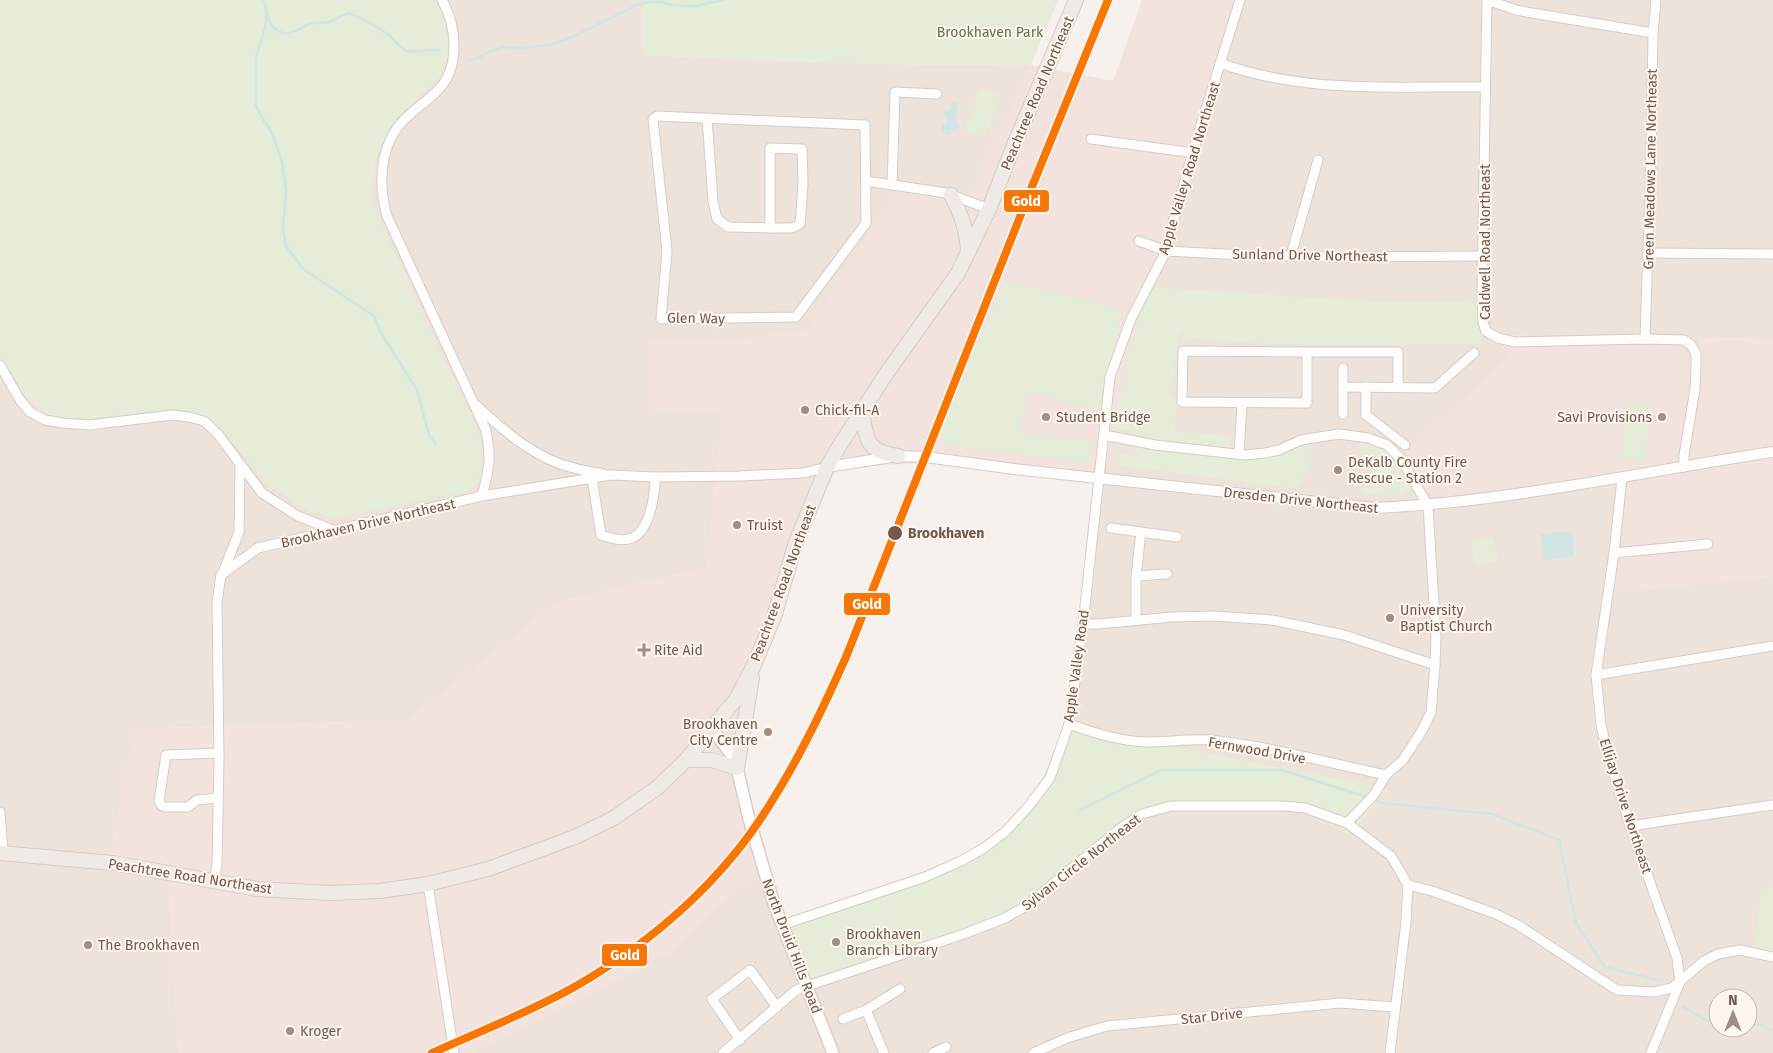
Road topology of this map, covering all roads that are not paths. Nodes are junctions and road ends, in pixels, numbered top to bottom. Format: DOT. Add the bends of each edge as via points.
graph roads {
  1 [pos="442,0"];
  2 [pos="1076,0"];
  3 [pos="1240,0"];
  4 [pos="1487,0"];
  5 [pos="1656,0"];
  6 [pos="1653,33"];
  7 [pos="1220,63"];
  8 [pos="1485,87"];
  9 [pos="937,94"];
  10 [pos="707,118"];
  11 [pos="1092,139"];
  12 [pos="1194,153"];
  13 [pos="1318,160"];
  14 [pos="866,181"];
  15 [pos="892,185"];
  16 [pos="951,195"];
  17 [pos="989,209"];
  18 [pos="770,228"];
  19 [pos="1139,241"];
  20 [pos="1166,251"];
  21 [pos="968,252"];
  22 [pos="1648,253"];
  23 [pos="1773,254"];
  24 [pos="1292,256"];
  25 [pos="1483,256"];
  26 [pos="1645,338"];
  27 [pos="1307,352"];
  28 [pos="1474,353"];
  29 [pos="0,365"];
  30 [pos="1343,368"];
  31 [pos="1343,387"];
  32 [pos="1366,387"];
  33 [pos="1398,387"];
  34 [pos="475,404"];
  35 [pos="1242,404"];
  36 [pos="862,412"];
  37 [pos="1343,414"];
  38 [pos="1104,435"];
  39 [pos="1405,445"];
  40 [pos="1773,452"];
  41 [pos="1239,454"];
  42 [pos="898,456"];
  43 [pos="240,466"];
  44 [pos="827,467"];
  45 [pos="1684,467"];
  46 [pos="611,475"];
  47 [pos="655,477"];
  48 [pos="592,478"];
  49 [pos="1100,478"];
  50 [pos="1622,478"];
  51 [pos="482,496"];
  52 [pos="1428,506"];
  53 [pos="1111,528"];
  54 [pos="335,531"];
  55 [pos="1141,532"];
  56 [pos="1177,537"];
  57 [pos="1708,544"];
  58 [pos="1614,553"];
  59 [pos="1167,574"];
  60 [pos="221,575"];
  61 [pos="1136,576"];
  62 [pos="1136,619"];
  63 [pos="1083,624"];
  64 [pos="1773,646"];
  65 [pos="754,665"];
  66 [pos="1435,666"];
  67 [pos="1596,675"];
  68 [pos="1069,724"];
  69 [pos="712,729"];
  70 [pos="219,753"];
  71 [pos="686,760"];
  72 [pos="737,768"];
  73 [pos="1386,775"];
  74 [pos="218,798"];
  75 [pos="1773,805"];
  76 [pos="0,812"];
  77 [pos="1347,823"];
  78 [pos="1630,826"];
  79 [pos="2,853"];
  80 [pos="214,880"];
  81 [pos="428,884"];
  82 [pos="1408,885"];
  83 [pos="782,925"];
  84 [pos="1773,957"];
  85 [pos="1680,982"];
  86 [pos="806,986"];
  87 [pos="900,989"];
  88 [pos="777,1007"];
  89 [pos="1395,1007"];
  90 [pos="866,1010"];
  91 [pos="843,1019"];
  92 [pos="740,1040"];
  93 [pos="946,1047"];
  94 [pos="454,1053"];
  95 [pos="723,1053"];
  96 [pos="833,1053"];
  97 [pos="884,1053"];
  98 [pos="933,1053"];
  99 [pos="1033,1053"];
  100 [pos="1390,1053"];
  101 [pos="1651,1053"];
  1 -- 34 [label="street" via="455,42 450,69 438,91 397,128 388,144 382,199"];
  2 -- 17 [label="highway, Peachtree Road Northeast"];
  3 -- 7 [label="street, Apple Valley Road Northeast"];
  4 -- 6 [label="street" via="1516,10"];
  4 -- 8 [label="street, Caldwell Road Northeast"];
  5 -- 6 [label="street, Green Meadows Lane Northeast"];
  6 -- 22 [label="street, Green Meadows Lane Northeast"];
  7 -- 8 [label="street" via="1266,77 1338,86"];
  7 -- 12 [label="street, Apple Valley Road Northeast"];
  8 -- 25 [label="street, Caldwell Road Northeast"];
  9 -- 15 [label="street" via="895,92"];
  10 -- 14 [label="street, Glen Way" via="865,125"];
  10 -- 14 [label="street, Glen Way" via="657,116 653,119 667,251 661,320 796,317 866,223"];
  10 -- 18 [label="street" via="717,219 728,226"];
  11 -- 12 [label="street"];
  12 -- 20 [label="street, Apple Valley Road Northeast"];
  13 -- 24 [label="street"];
  14 -- 15 [label="street"];
  15 -- 16 [label="street"];
  16 -- 17 [label="street"];
  16 -- 21 [label="highway" via="968,236"];
  17 -- 21 [label="highway, Peachtree Road Northeast"];
  18 -- 18 [label="street" via="792,228 800,224 802,149 770,148"];
  19 -- 20 [label="street, Sunland Drive Northeast"];
  20 -- 24 [label="street, Sunland Drive Northeast"];
  20 -- 38 [label="street, Apple Valley Road Northeast" via="1131,319 1110,377"];
  21 -- 36 [label="highway, Peachtree Road Northeast" via="958,273"];
  22 -- 23 [label="street"];
  22 -- 26 [label="street, Green Meadows Lane Northeast"];
  24 -- 25 [label="street, Sunland Drive Northeast"];
  25 -- 26 [label="street, Caldwell Road Northeast" via="1483,322 1486,331 1498,338 1515,342"];
  26 -- 45 [label="street, Caldwell Road Northeast" via="1684,340 1696,354 1695,389"];
  27 -- 33 [label="street" via="1398,352"];
  27 -- 35 [label="street" via="1307,403"];
  27 -- 35 [label="street" via="1183,351 1182,402"];
  28 -- 33 [label="street" via="1435,388"];
  29 -- 43 [label="street" via="20,400 30,412 45,420 89,425 172,415 189,417 204,422 217,433"];
  30 -- 31 [label="street"];
  31 -- 32 [label="street"];
  31 -- 37 [label="street"];
  32 -- 33 [label="street"];
  32 -- 39 [label="street" via="1366,415"];
  34 -- 46 [label="street" via="497,425 542,456 572,468"];
  34 -- 51 [label="street" via="490,452"];
  35 -- 41 [label="street"];
  36 -- 42 [label="highway" via="870,444 883,454"];
  36 -- 44 [label="highway, Peachtree Road Northeast"];
  38 -- 41 [label="street" via="1154,446"];
  38 -- 49 [label="street, Apple Valley Road Northeast"];
  40 -- 45 [label="street, Dresden Drive Northeast"];
  41 -- 52 [label="street" via="1279,450 1320,436 1339,434 1368,438 1387,445 1401,459"];
  42 -- 44 [label="street, Dresden Drive Northeast"];
  42 -- 49 [label="street, Dresden Drive Northeast" via="943,458"];
  43 -- 54 [label="street" via="262,493 298,516"];
  43 -- 60 [label="street" via="240,532"];
  44 -- 47 [label="street, Brookhaven Drive Northeast" via="804,474"];
  44 -- 65 [label="highway, Peachtree Road Northeast" via="796,542 774,617"];
  45 -- 50 [label="street, Dresden Drive Northeast"];
  46 -- 47 [label="street, Brookhaven Drive Northeast"];
  46 -- 48 [label="street, Brookhaven Drive Northeast"];
  47 -- 48 [label="street" via="648,522 632,538 617,540 601,534"];
  48 -- 51 [label="street, Brookhaven Drive Northeast"];
  49 -- 52 [label="street, Dresden Drive Northeast" via="1374,508"];
  49 -- 63 [label="street, Apple Valley Road"];
  50 -- 52 [label="street, Dresden Drive Northeast"];
  50 -- 58 [label="street, Ellijay Drive Northeast"];
  51 -- 54 [label="street, Brookhaven Drive Northeast"];
  52 -- 66 [label="street"];
  53 -- 55 [label="street"];
  54 -- 60 [label="street, Brookhaven Drive Northeast" via="258,548"];
  55 -- 56 [label="street"];
  55 -- 61 [label="street"];
  57 -- 58 [label="street"];
  58 -- 67 [label="street, Ellijay Drive Northeast"];
  59 -- 61 [label="street"];
  60 -- 70 [label="street" via="217,602"];
  61 -- 62 [label="street"];
  62 -- 63 [label="street"];
  62 -- 66 [label="street" via="1216,616 1272,620 1344,635"];
  63 -- 68 [label="street, Apple Valley Road"];
  64 -- 67 [label="street"];
  65 -- 69 [label="highway, Peachtree Road Northeast" via="737,698"];
  65 -- 72 [label="highway"];
  66 -- 73 [label="street" via="1431,712 1424,729 1403,760"];
  67 -- 78 [label="street, Ellijay Drive Northeast" via="1601,726"];
  68 -- 73 [label="street, Fernwood Drive" via="1124,740 1209,740 1258,747"];
  68 -- 83 [label="street, Apple Valley Road" via="1050,778 1006,831 984,848 925,877"];
  69 -- 71 [label="highway, Peachtree Road Northeast"];
  69 -- 72 [label="main road, North Druid Hills Road" via="731,754"];
  70 -- 74 [label="street"];
  70 -- 74 [label="street" via="166,755 159,801 165,807 188,807 197,800"];
  71 -- 72 [label="highway" via="712,760"];
  71 -- 81 [label="highway, Peachtree Road Northeast" via="629,808 575,837 488,869"];
  72 -- 83 [label="main road, North Druid Hills Road"];
  73 -- 77 [label="street" via="1374,795"];
  74 -- 80 [label="street"];
  75 -- 78 [label="street"];
  76 -- 79 [label="street"];
  77 -- 82 [label="street, Sylvan Circle Northeast" via="1391,856"];
  77 -- 86 [label="street, Sylvan Circle Northeast" via="1305,808 1284,806 1171,806 1142,814 1026,906 1005,918"];
  78 -- 85 [label="street, Ellijay Drive Northeast" via="1677,958"];
  79 -- 80 [label="highway, Peachtree Road Northeast" via="113,863"];
  80 -- 81 [label="highway, Peachtree Road Northeast" via="257,889 330,893 380,892"];
  81 -- 94 [label="street"];
  82 -- 85 [label="street" via="1487,911 1518,925 1617,990 1654,992 1672,988"];
  82 -- 89 [label="street"];
  83 -- 86 [label="main road, North Druid Hills Road"];
  84 -- 85 [label="street" via="1740,950 1718,954 1704,961"];
  85 -- 101 [label="street"];
  86 -- 88 [label="street, Sylvan Circle Northeast"];
  86 -- 96 [label="main road, North Druid Hills Road"];
  87 -- 90 [label="street"];
  88 -- 92 [label="street, Sylvan Circle Northeast"];
  88 -- 92 [label="street" via="750,970 712,1000"];
  89 -- 99 [label="street, Star Drive" via="1340,1003 1107,1026"];
  89 -- 100 [label="street"];
  90 -- 91 [label="street"];
  90 -- 97 [label="street"];
  92 -- 95 [label="street, Sylvan Circle Northeast"];
  93 -- 98 [label="street"];
}
